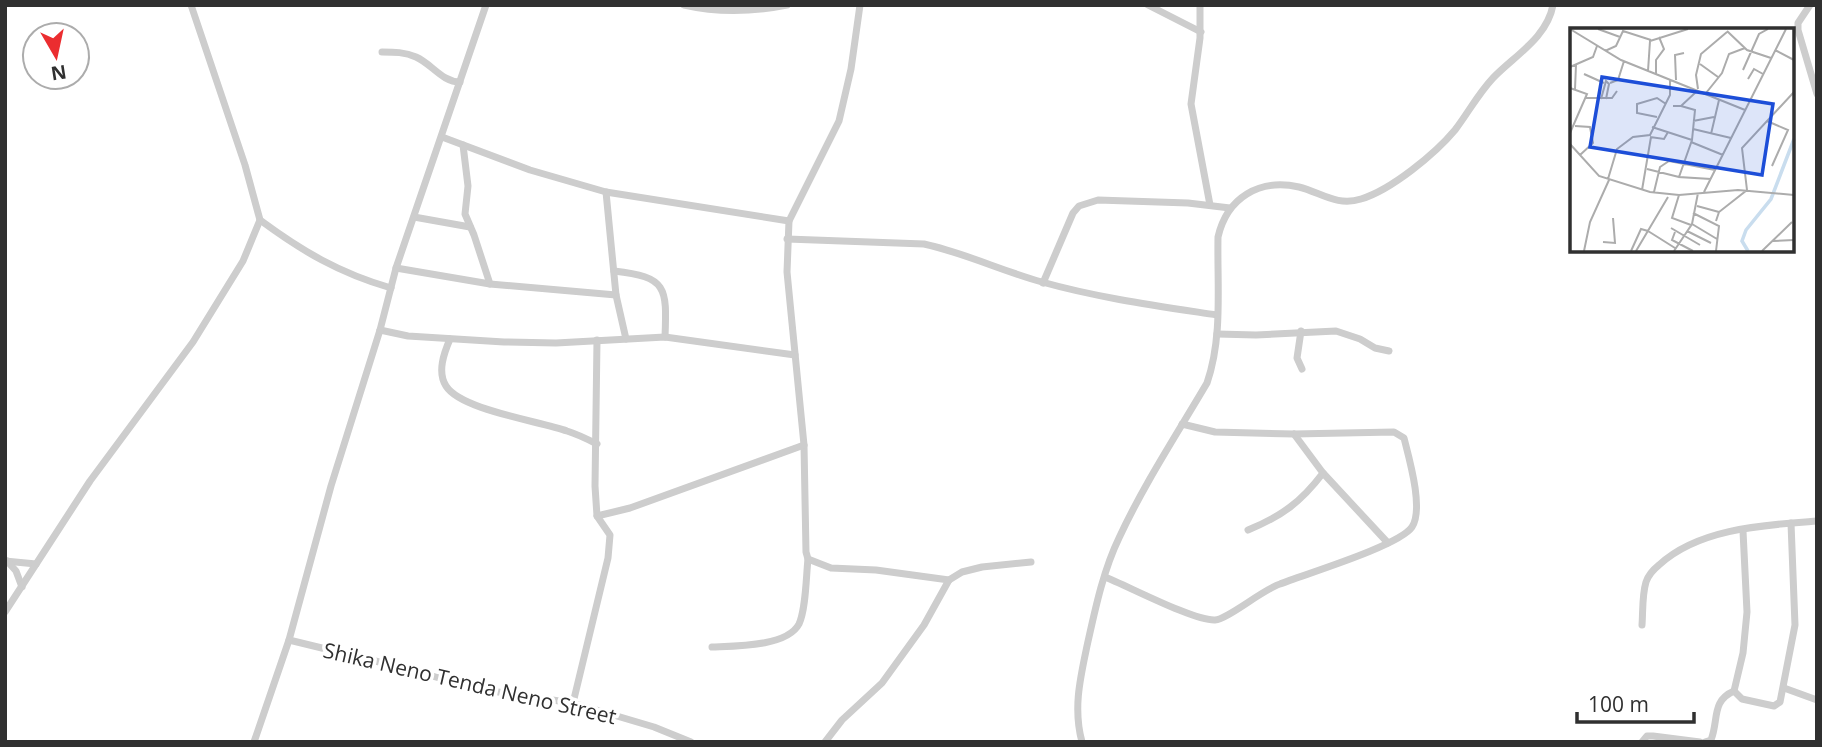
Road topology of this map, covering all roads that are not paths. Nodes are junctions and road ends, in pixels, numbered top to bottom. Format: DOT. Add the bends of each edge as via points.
graph roads {
  1 [pos="191,5"];
  2 [pos="486,5"];
  3 [pos="684,5"];
  4 [pos="787,5"];
  5 [pos="860,5"];
  6 [pos="1148,5"];
  7 [pos="1200,5"];
  8 [pos="1553,5"];
  9 [pos="1810,5"];
  10 [pos="771,7"];
  11 [pos="1200,32"];
  12 [pos="382,52"];
  13 [pos="460,82"];
  14 [pos="1817,94"];
  15 [pos="442,137"];
  16 [pos="463,145"];
  17 [pos="606,192"];
  18 [pos="1210,205"];
  19 [pos="1230,208"];
  20 [pos="414,217"];
  21 [pos="260,220"];
  22 [pos="789,221"];
  23 [pos="470,227"];
  24 [pos="787,239"];
  25 [pos="396,268"];
  26 [pos="614,271"];
  27 [pos="1043,283"];
  28 [pos="489,284"];
  29 [pos="391,288"];
  30 [pos="616,295"];
  31 [pos="1217,315"];
  32 [pos="380,330"];
  33 [pos="1301,331"];
  34 [pos="1217,334"];
  35 [pos="665,337"];
  36 [pos="450,339"];
  37 [pos="626,339"];
  38 [pos="597,340"];
  39 [pos="1389,351"];
  40 [pos="795,355"];
  41 [pos="1303,369"];
  42 [pos="1182,424"];
  43 [pos="1294,434"];
  44 [pos="597,444"];
  45 [pos="804,445"];
  46 [pos="1323,473"];
  47 [pos="597,516"];
  48 [pos="1817,521"];
  49 [pos="1791,523"];
  50 [pos="1248,530"];
  51 [pos="1742,531"];
  52 [pos="1388,543"];
  53 [pos="808,559"];
  54 [pos="6,561"];
  55 [pos="1031,562"];
  56 [pos="36,564"];
  57 [pos="1105,577"];
  58 [pos="949,580"];
  59 [pos="22,587"];
  60 [pos="5,612"];
  61 [pos="1642,625"];
  62 [pos="289,640"];
  63 [pos="712,647"];
  64 [pos="1784,688"];
  65 [pos="1734,691"];
  66 [pos="1817,700"];
  67 [pos="573,703"];
  68 [pos="254,742"];
  69 [pos="691,742"];
  70 [pos="825,742"];
  71 [pos="1082,742"];
  72 [pos="1642,742"];
  73 [pos="1700,742"];
  74 [pos="1705,742"];
  1 -- 21 [label="street"];
  2 -- 13 [label="street"];
  3 -- 10 [label="street" via="724,11"];
  4 -- 10 [label="street"];
  5 -- 22 [label="street" via="839,121"];
  6 -- 11 [label="street"];
  7 -- 11 [label="street"];
  8 -- 19 [label="street" via="1546,26 1484,88 1456,129 1404,175 1361,199 1339,201 1300,187 1263,187"];
  9 -- 14 [label="street" via="1798,30"];
  11 -- 18 [label="street" via="1191,104"];
  12 -- 13 [label="street" via="407,53"];
  13 -- 15 [label="street"];
  15 -- 16 [label="street"];
  15 -- 20 [label="street"];
  16 -- 17 [label="street"];
  16 -- 23 [label="street" via="468,186 465,214"];
  17 -- 22 [label="street"];
  17 -- 26 [label="street"];
  18 -- 19 [label="street"];
  18 -- 27 [label="street" via="1098,200 1079,206"];
  19 -- 31 [label="street" via="1219,237"];
  20 -- 23 [label="street"];
  20 -- 25 [label="street"];
  21 -- 29 [label="street" via="330,266"];
  21 -- 56 [label="street" via="243,261 192,342 90,481"];
  22 -- 24 [label="street"];
  23 -- 28 [label="street"];
  24 -- 27 [label="street" via="924,244"];
  24 -- 40 [label="street"];
  25 -- 28 [label="street"];
  25 -- 29 [label="street"];
  26 -- 30 [label="street"];
  26 -- 35 [label="street" via="654,281 663,289"];
  27 -- 31 [label="street" via="1098,297"];
  28 -- 30 [label="street"];
  29 -- 32 [label="street"];
  30 -- 37 [label="street"];
  31 -- 34 [label="street"];
  32 -- 36 [label="street"];
  32 -- 62 [label="street"];
  33 -- 34 [label="street"];
  33 -- 39 [label="street" via="1336,331"];
  33 -- 41 [label="street" via="1297,358"];
  34 -- 42 [label="street" via="1207,383"];
  35 -- 37 [label="street"];
  35 -- 40 [label="street"];
  36 -- 38 [label="street"];
  36 -- 44 [label="street" via="442,366 444,382 460,398 567,430"];
  37 -- 38 [label="street"];
  38 -- 44 [label="street"];
  40 -- 45 [label="street"];
  42 -- 43 [label="street" via="1205,431"];
  42 -- 57 [label="street" via="1119,537"];
  43 -- 46 [label="street"];
  43 -- 52 [label="street" via="1381,430 1404,438 1416,516 1411,528"];
  44 -- 47 [label="street"];
  45 -- 47 [label="street"];
  45 -- 53 [label="street"];
  46 -- 50 [label="street" via="1289,509"];
  46 -- 52 [label="street"];
  47 -- 67 [label="street" via="610,535 608,558"];
  48 -- 49 [label="street"];
  49 -- 51 [label="street"];
  49 -- 64 [label="street" via="1795,625"];
  51 -- 61 [label="street" via="1682,547 1654,569 1646,581"];
  51 -- 65 [label="street" via="1747,612"];
  52 -- 57 [label="street" via="1273,586 1214,620"];
  53 -- 58 [label="street" via="831,568"];
  53 -- 63 [label="street" via="801,616 794,631 753,645"];
  54 -- 56 [label="street"];
  54 -- 59 [label="street"];
  55 -- 58 [label="street" via="982,567"];
  56 -- 59 [label="street"];
  57 -- 71 [label="street" via="1078,695"];
  58 -- 70 [label="street" via="924,625 882,683"];
  59 -- 60 [label="street"];
  62 -- 67 [label="street, Shika Neno Tenda Neno Street" via="478,690"];
  62 -- 68 [label="street"];
  64 -- 65 [label="street" via="1774,706 1742,699"];
  64 -- 66 [label="street"];
  65 -- 74 [label="street" via="1717,704 1713,734"];
  67 -- 69 [label="street, Shika Neno Tenda Neno Street"];
  72 -- 73 [label="street" via="1653,736"];
}
